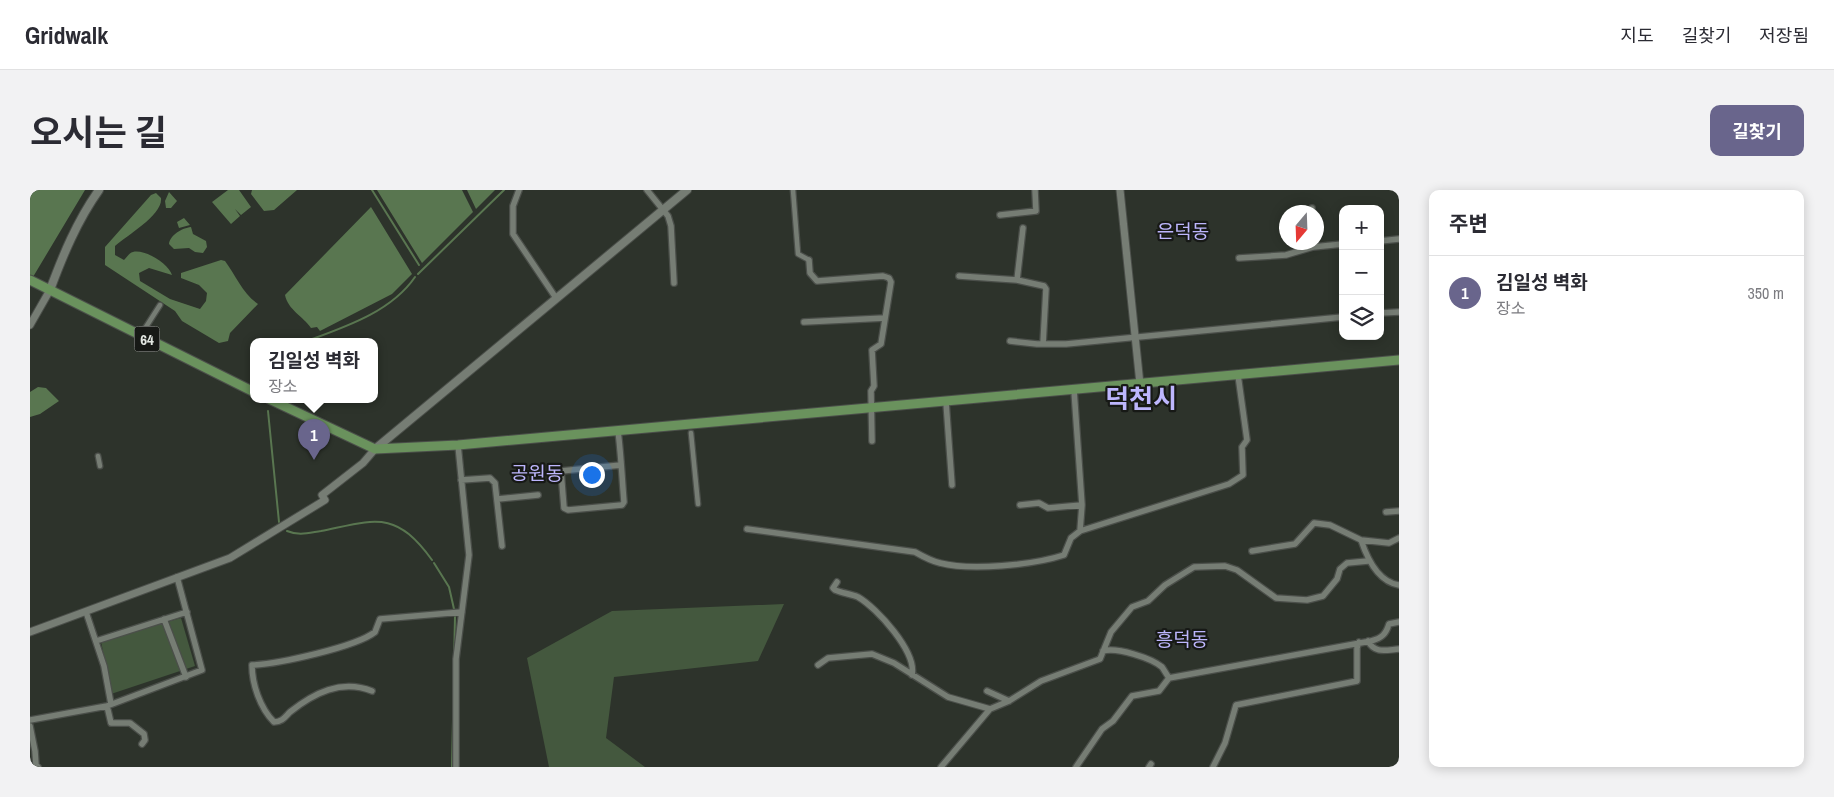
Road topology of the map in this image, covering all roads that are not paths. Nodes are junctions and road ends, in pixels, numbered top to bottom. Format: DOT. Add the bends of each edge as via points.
graph roads {
  1 [pos="99,190"];
  2 [pos="519,190"];
  3 [pos="647,190"];
  4 [pos="687,190"];
  5 [pos="793,190"];
  6 [pos="1035,190"];
  7 [pos="1120,190"];
  8 [pos="664,209"];
  9 [pos="1000,214"];
  10 [pos="1022,228"];
  11 [pos="1399,240"];
  12 [pos="1384,241"];
  13 [pos="1339,244"];
  14 [pos="1324,245"];
  15 [pos="1300,250"];
  16 [pos="1239,258"];
  17 [pos="809,260"];
  18 [pos="959,276"];
  19 [pos="30,280"];
  20 [pos="1017,280"];
  21 [pos="674,283"];
  22 [pos="50,290"];
  23 [pos="556,298"];
  24 [pos="160,305"];
  25 [pos="1399,312"];
  26 [pos="1384,313"];
  27 [pos="1339,317"];
  28 [pos="885,318"];
  29 [pos="804,322"];
  30 [pos="30,325"];
  31 [pos="144,330"];
  32 [pos="1136,336"];
  33 [pos="1010,341"];
  34 [pos="1043,344"];
  35 [pos="1399,360"];
  36 [pos="1238,375"];
  37 [pos="1140,384"];
  38 [pos="250,390"];
  39 [pos="1074,390"];
  40 [pos="946,402"];
  41 [pos="277,403"];
  42 [pos="872,408"];
  43 [pos="618,431"];
  44 [pos="691,433"];
  45 [pos="872,441"];
  46 [pos="458,445"];
  47 [pos="375,449"];
  48 [pos="98,456"];
  49 [pos="621,465"];
  50 [pos="100,466"];
  51 [pos="461,480"];
  52 [pos="952,485"];
  53 [pos="538,495"];
  54 [pos="498,499"];
  55 [pos="698,504"];
  56 [pos="1020,505"];
  57 [pos="1082,505"];
  58 [pos="1399,511"];
  59 [pos="1386,512"];
  60 [pos="747,529"];
  61 [pos="1080,531"];
  62 [pos="1399,538"];
  63 [pos="1361,540"];
  64 [pos="502,546"];
  65 [pos="1252,551"];
  66 [pos="1368,561"];
  67 [pos="177,577"];
  68 [pos="837,582"];
  69 [pos="1399,585"];
  70 [pos="86,612"];
  71 [pos="187,612"];
  72 [pos="462,612"];
  73 [pos="164,619"];
  74 [pos="1399,622"];
  75 [pos="30,632"];
  76 [pos="96,641"];
  77 [pos="1368,641"];
  78 [pos="1359,642"];
  79 [pos="1399,649"];
  80 [pos="1103,651"];
  81 [pos="818,665"];
  82 [pos="912,675"];
  83 [pos="186,677"];
  84 [pos="1169,678"];
  85 [pos="372,690"];
  86 [pos="986,691"];
  87 [pos="1009,701"];
  88 [pos="109,705"];
  89 [pos="990,709"];
  90 [pos="30,720"];
  91 [pos="30,726"];
  92 [pos="142,744"];
  93 [pos="38,767"];
  94 [pos="456,767"];
  95 [pos="941,767"];
  96 [pos="1076,767"];
  97 [pos="1213,767"];
  1 -- 22 [label="main road" via="87,207"];
  2 -- 23 [label="street" via="513,206 513,234"];
  3 -- 8 [label="street"];
  4 -- 8 [label="main road"];
  5 -- 17 [label="street" via="798,254"];
  6 -- 9 [label="street" via="1036,211"];
  7 -- 32 [label="street"];
  8 -- 21 [label="street" via="671,226"];
  8 -- 23 [label="main road"];
  10 -- 20 [label="street"];
  11 -- 12 [label="street"];
  13 -- 14 [label="street"];
  15 -- 16 [label="street" via="1286,255"];
  17 -- 28 [label="street" via="810,273 817,280 889,278"];
  18 -- 20 [label="street"];
  19 -- 22 [label="main road, 64"];
  20 -- 34 [label="street" via="1041,283 1046,289"];
  22 -- 30 [label="street"];
  22 -- 38 [label="main road, 64"];
  23 -- 47 [label="main road"];
  24 -- 31 [label="street"];
  25 -- 26 [label="street"];
  27 -- 32 [label="street"];
  28 -- 29 [label="street"];
  28 -- 42 [label="street" via="881,344 872,350"];
  32 -- 34 [label="street"];
  32 -- 37 [label="street"];
  33 -- 34 [label="street"];
  35 -- 36 [label="main road"];
  36 -- 37 [label="main road"];
  36 -- 61 [label="street" via="1247,440 1242,447 1243,475 1229,484"];
  37 -- 39 [label="main road"];
  39 -- 40 [label="main road"];
  39 -- 57 [label="street"];
  40 -- 42 [label="main road"];
  40 -- 52 [label="street"];
  41 -- 47 [label="main road"];
  42 -- 43 [label="main road"];
  42 -- 45 [label="street"];
  43 -- 46 [label="main road"];
  43 -- 49 [label="street"];
  44 -- 55 [label="street"];
  46 -- 47 [label="main road"];
  46 -- 51 [label="street"];
  47 -- 67 [label="street" via="363,463 322,495 325,500 230,558"];
  48 -- 50 [label="street"];
  49 -- 49 [label="street" via="622,505 564,508 561,471"];
  51 -- 54 [label="street" via="490,478 495,483"];
  51 -- 72 [label="street" via="469,555"];
  53 -- 54 [label="street"];
  54 -- 64 [label="street"];
  56 -- 57 [label="street" via="1039,503 1048,508"];
  57 -- 61 [label="street"];
  58 -- 59 [label="street"];
  60 -- 61 [label="street" via="915,552 940,563 984,567 1064,556 1071,538"];
  62 -- 63 [label="street" via="1389,543"];
  63 -- 65 [label="street" via="1330,525 1314,522 1294,544"];
  63 -- 66 [label="street"];
  66 -- 69 [label="street" via="1384,577"];
  66 -- 80 [label="street" via="1347,563 1323,596 1306,600 1276,598 1237,570 1225,566 1194,567 1164,585 1148,601 1132,607 1111,632"];
  67 -- 70 [label="street"];
  67 -- 71 [label="street"];
  68 -- 82 [label="street" via="835,590 856,597 891,626 912,663"];
  70 -- 75 [label="street"];
  70 -- 76 [label="street"];
  71 -- 73 [label="street"];
  71 -- 83 [label="street" via="203,666 202,670"];
  72 -- 85 [label="street" via="380,619 376,632 360,641 276,663 252,665 253,684 274,722 281,721 298,706 332,688 351,685"];
  72 -- 94 [label="street" via="456,659"];
  73 -- 76 [label="street"];
  73 -- 83 [label="street"];
  74 -- 77 [label="street" via="1389,624 1380,638"];
  76 -- 88 [label="street"];
  77 -- 78 [label="street"];
  77 -- 79 [label="street" via="1372,648 1380,651"];
  78 -- 84 [label="street"];
  78 -- 97 [label="street" via="1357,681 1236,705 1225,744"];
  80 -- 84 [label="street" via="1115,649 1154,663"];
  80 -- 87 [label="street" via="1100,659 1041,681"];
  81 -- 82 [label="street" via="828,658 872,654"];
  82 -- 89 [label="street" via="948,697"];
  83 -- 88 [label="street"];
  84 -- 96 [label="street" via="1159,692 1132,696 1113,721 1102,729"];
  86 -- 87 [label="street"];
  87 -- 89 [label="street"];
  88 -- 90 [label="street"];
  88 -- 92 [label="street" via="110,724 130,723 144,734"];
  89 -- 95 [label="street"];
  91 -- 93 [label="street"];
}
